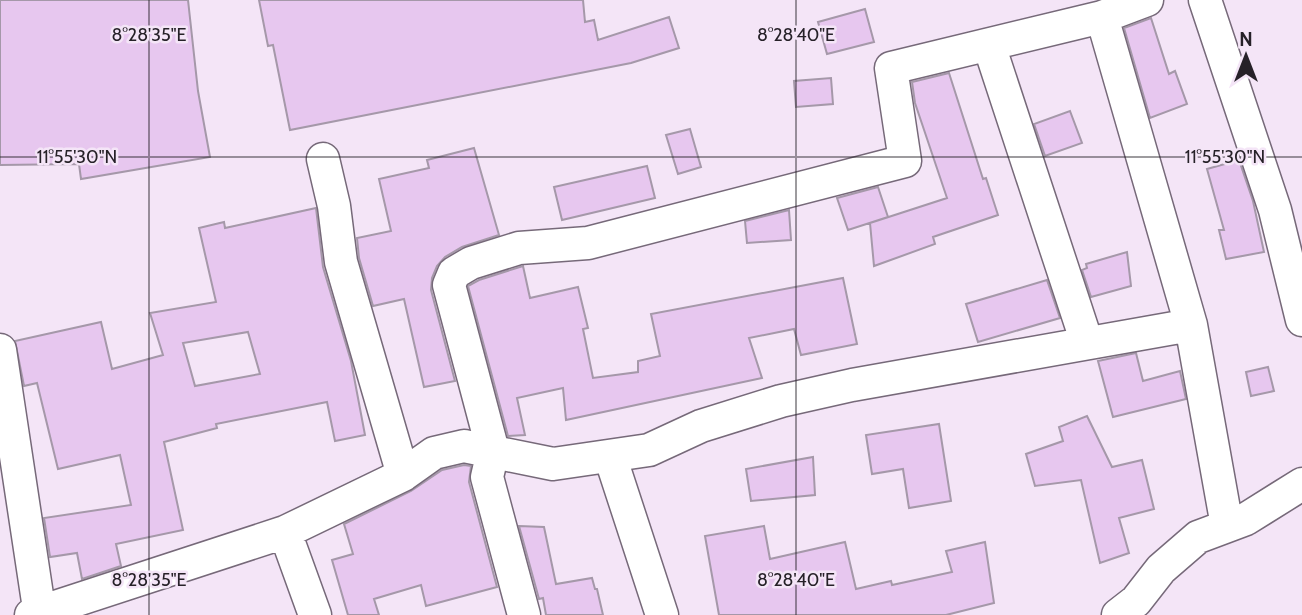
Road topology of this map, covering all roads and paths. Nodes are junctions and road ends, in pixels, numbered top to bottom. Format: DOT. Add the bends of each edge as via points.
graph roads {
  1 [pos="1147,0"];
  2 [pos="1205,0"];
  3 [pos="1102,18"];
  4 [pos="989,45"];
  5 [pos="323,159"];
  6 [pos="1302,320"];
  7 [pos="1191,325"];
  8 [pos="1087,342"];
  9 [pos="0,350"];
  10 [pos="493,451"];
  11 [pos="610,456"];
  12 [pos="403,475"];
  13 [pos="1302,484"];
  14 [pos="1227,526"];
  15 [pos="285,532"];
  16 [pos="14,544"];
  17 [pos="1132,610"];
  18 [pos="517,613"];
  19 [pos="37,614"];
  20 [pos="315,615"];
  21 [pos="662,615"];
  1 -- 3 [label="street"];
  2 -- 6 [label="street" via="1275,210"];
  3 -- 4 [label="street"];
  3 -- 7 [label="street"];
  4 -- 8 [label="street"];
  4 -- 10 [label="street" via="891,68 905,161 588,243 519,248 471,263 454,274 449,285"];
  5 -- 12 [label="street" via="341,262"];
  7 -- 8 [label="street"];
  7 -- 14 [label="street"];
  8 -- 11 [label="street" via="780,401 701,426 649,450"];
  9 -- 16 [label="street"];
  10 -- 11 [label="street" via="553,464"];
  10 -- 12 [label="street" via="464,446 434,453"];
  10 -- 18 [label="street" via="487,477"];
  11 -- 21 [label="street"];
  12 -- 15 [label="street"];
  13 -- 14 [label="street" via="1247,519"];
  14 -- 17 [label="street" via="1198,537 1161,569"];
  15 -- 19 [label="street"];
  15 -- 20 [label="street"];
  16 -- 19 [label="street"];
}
